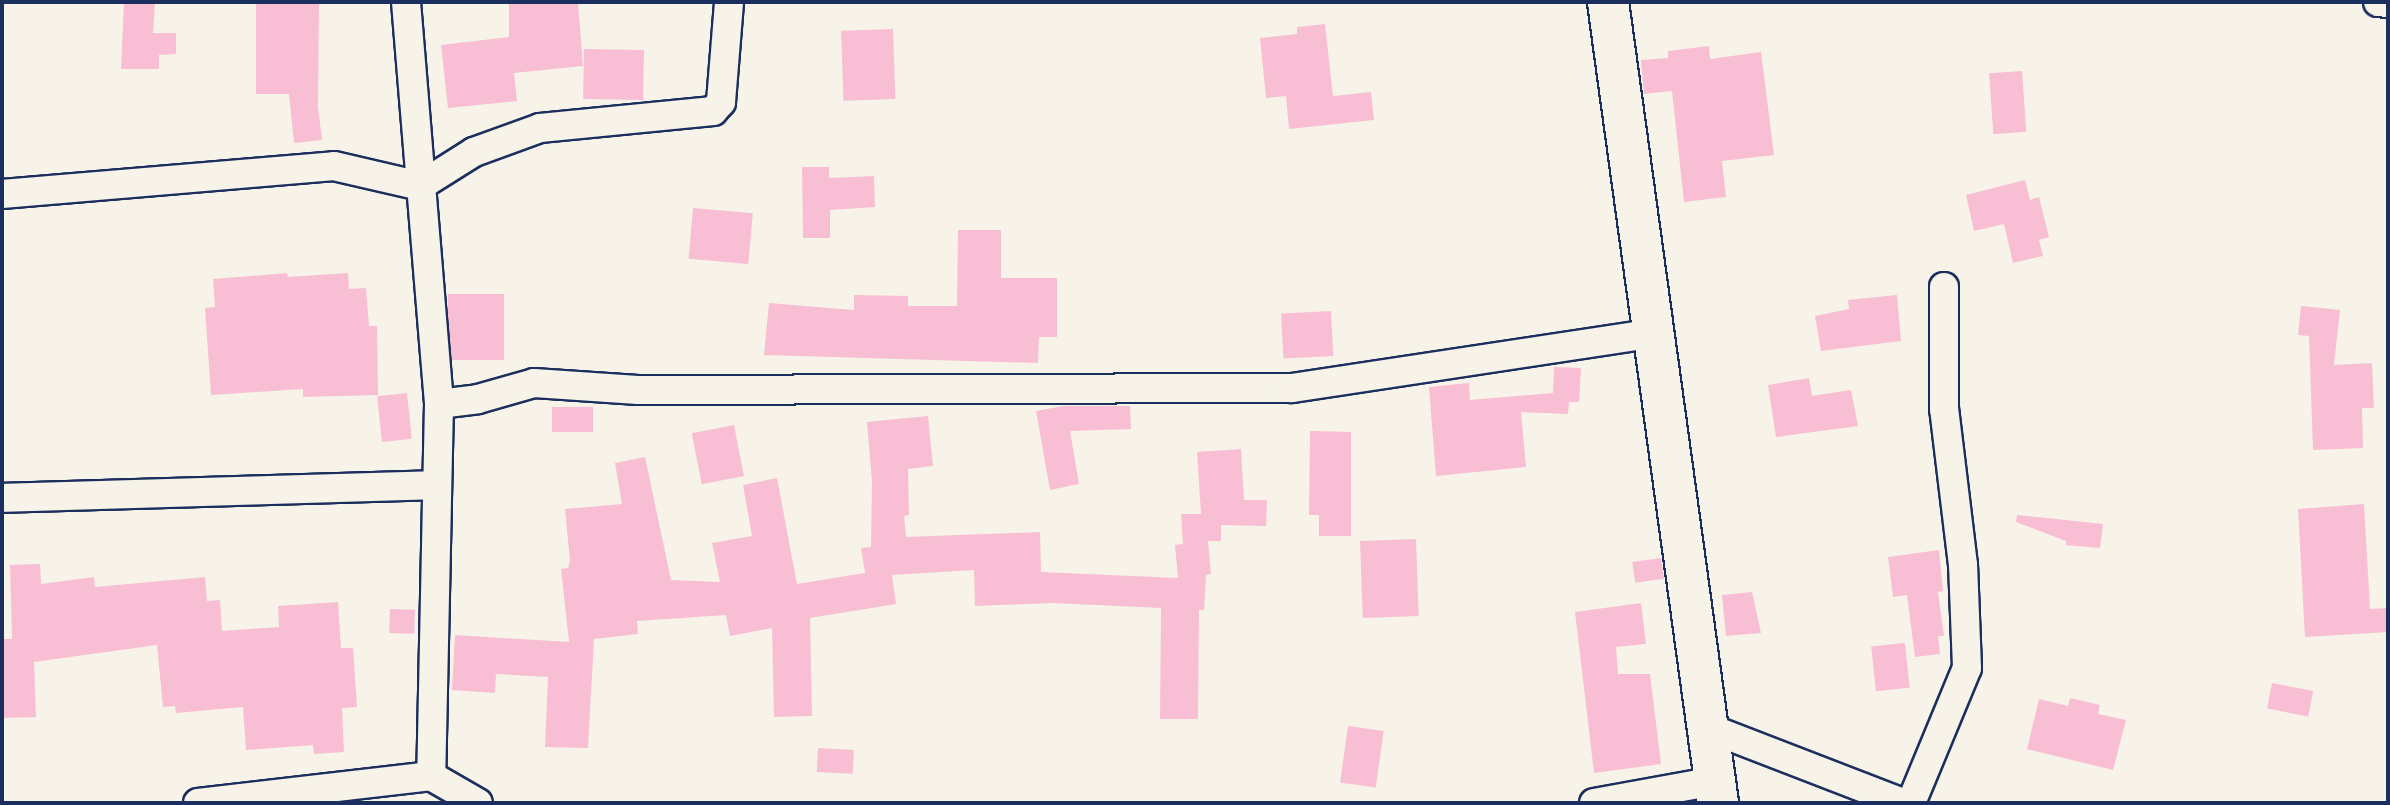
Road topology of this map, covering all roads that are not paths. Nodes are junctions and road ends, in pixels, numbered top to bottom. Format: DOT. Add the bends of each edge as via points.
graph roads {
  1 [pos="406,2"];
  2 [pos="729,2"];
  3 [pos="1608,2"];
  4 [pos="2378,2"];
  5 [pos="2388,3"];
  6 [pos="420,186"];
  7 [pos="2,194"];
  8 [pos="1944,287"];
  9 [pos="1656,333"];
  10 [pos="439,404"];
  11 [pos="435,485"];
  12 [pos="2,498"];
  13 [pos="1706,727"];
  14 [pos="431,776"];
  15 [pos="1716,792"];
  16 [pos="198,803"];
  17 [pos="478,803"];
  18 [pos="1594,803"];
  19 [pos="1903,803"];
  20 [pos="1911,803"];
  1 -- 6 [label="street"];
  2 -- 6 [label="street" via="721,102 713,111 540,128 474,152"];
  3 -- 9 [label="street"];
  4 -- 5 [label="street"];
  6 -- 7 [label="street" via="334,166"];
  6 -- 10 [label="street"];
  8 -- 20 [label="street" via="1944,409 1963,565 1967,668"];
  9 -- 10 [label="street" via="1292,388 638,390 534,383"];
  9 -- 13 [label="street"];
  10 -- 11 [label="street"];
  11 -- 12 [label="street"];
  11 -- 14 [label="street"];
  13 -- 15 [label="street"];
  13 -- 19 [label="street"];
  14 -- 16 [label="street"];
  14 -- 17 [label="street"];
  15 -- 18 [label="street"];
}
